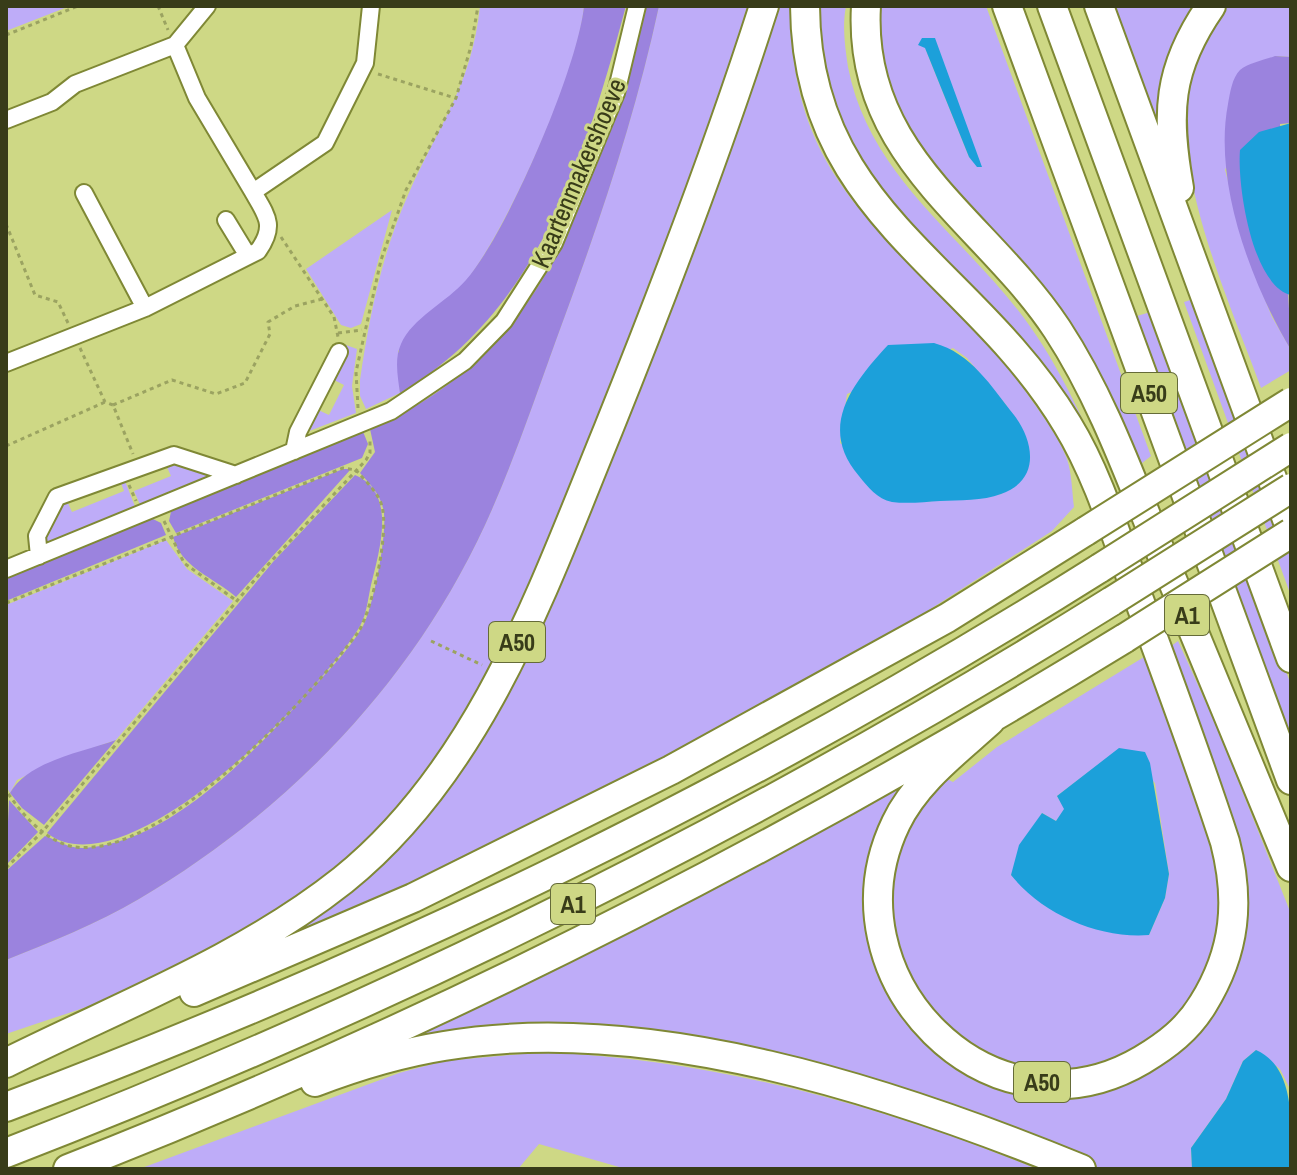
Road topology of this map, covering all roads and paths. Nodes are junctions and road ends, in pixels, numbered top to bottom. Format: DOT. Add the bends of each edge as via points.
graph roads {
  1 [pos="78,6"];
  2 [pos="158,6"];
  3 [pos="207,6"];
  4 [pos="371,6"];
  5 [pos="478,6"];
  6 [pos="637,6"];
  7 [pos="764,6"];
  8 [pos="805,6"];
  9 [pos="866,6"];
  10 [pos="1007,6"];
  11 [pos="1052,6"];
  12 [pos="1099,6"];
  13 [pos="1211,6"];
  14 [pos="6,35"];
  15 [pos="175,45"];
  16 [pos="363,70"];
  17 [pos="456,98"];
  18 [pos="6,120"];
  19 [pos="253,192"];
  20 [pos="84,193"];
  21 [pos="226,220"];
  22 [pos="268,222"];
  23 [pos="6,224"];
  24 [pos="1181,233"];
  25 [pos="248,256"];
  26 [pos="322,299"];
  27 [pos="145,308"];
  28 [pos="364,330"];
  29 [pos="338,333"];
  30 [pos="74,336"];
  31 [pos="339,352"];
  32 [pos="6,363"];
  33 [pos="105,402"];
  34 [pos="1291,402"];
  35 [pos="113,405"];
  36 [pos="363,423"];
  37 [pos="6,446"];
  38 [pos="1291,447"];
  39 [pos="294,451"];
  40 [pos="131,470"];
  41 [pos="356,470"];
  42 [pos="236,475"];
  43 [pos="1291,488"];
  44 [pos="159,506"];
  45 [pos="141,514"];
  46 [pos="1291,532"];
  47 [pos="169,537"];
  48 [pos="39,556"];
  49 [pos="6,569"];
  50 [pos="237,601"];
  51 [pos="6,603"];
  52 [pos="431,641"];
  53 [pos="1291,658"];
  54 [pos="485,667"];
  55 [pos="990,721"];
  56 [pos="1291,780"];
  57 [pos="6,790"];
  58 [pos="43,831"];
  59 [pos="1291,867"];
  60 [pos="6,868"];
  61 [pos="6,1063"];
  62 [pos="6,1107"];
  63 [pos="144,1139"];
  64 [pos="6,1153"];
  65 [pos="68,1169"];
  66 [pos="1081,1169"];
  1 -- 14 [label="path"];
  2 -- 15 [label="path"];
  3 -- 15 [label="street"];
  4 -- 16 [label="street"];
  5 -- 17 [label="path"];
  6 -- 36 [label="street, Kaartenmakershoeve" via="616,93 554,243 531,282 504,321 465,361 416,397"];
  7 -- 61 [label="highway, A50" via="698,200 590,474 487,702 435,784 345,878 260,938"];
  8 -- 55 [label="highway, A50" via="814,84 829,133 848,168 893,228 1029,367 1085,458 1225,842 1235,898 1224,965 1194,1020 1129,1068 1092,1080 1051,1083 990,1071 951,1050 930,1031 897,986 878,897 896,822 919,789"];
  9 -- 59 [label="highway, A1" via="870,69 896,137 929,184 1044,310 1095,398"];
  10 -- 56 [label="highway, A50"];
  11 -- 53 [label="highway, A50"];
  12 -- 24 [label="highway"];
  13 -- 24 [label="highway" via="1183,52 1171,93"];
  15 -- 18 [label="street" via="75,84 52,102"];
  15 -- 19 [label="street" via="197,98"];
  16 -- 17 [label="path"];
  16 -- 19 [label="street" via="325,143"];
  17 -- 28 [label="path" via="394,221"];
  19 -- 22 [label="street"];
  20 -- 27 [label="street"];
  21 -- 25 [label="street"];
  22 -- 25 [label="street" via="269,236"];
  22 -- 26 [label="path"];
  23 -- 30 [label="path" via="35,295 58,302"];
  24 -- 46 [label="highway"];
  25 -- 27 [label="street"];
  26 -- 29 [label="path"];
  26 -- 35 [label="path" via="295,306 268,322 270,334 245,383 216,394 172,380"];
  27 -- 30 [label="street"];
  28 -- 29 [label="path"];
  28 -- 36 [label="path" via="355,393"];
  29 -- 31 [label="path"];
  30 -- 32 [label="street"];
  30 -- 33 [label="path"];
  31 -- 39 [label="street" via="298,432"];
  33 -- 35 [label="path"];
  33 -- 37 [label="path"];
  34 -- 61 [label="highway, bridge" via="947,618 781,713 550,832 413,898 166,1004"];
  35 -- 40 [label="path"];
  36 -- 39 [label="street, Kaartenmakershoeve"];
  36 -- 41 [label="path" via="370,453"];
  38 -- 62 [label="highway, A1, bridge" via="867,710 660,822 309,986"];
  39 -- 42 [label="street, Kaartenmakershoeve"];
  40 -- 42 [label="street" via="174,455"];
  40 -- 45 [label="path"];
  40 -- 48 [label="street" via="57,497 37,536"];
  41 -- 47 [label="path" via="343,468"];
  41 -- 50 [label="path"];
  41 -- 58 [label="path" via="382,505 382,545 364,621 326,672 221,778 157,822 85,847 68,845"];
  42 -- 44 [label="street, Kaartenmakershoeve"];
  43 -- 64 [label="highway, A1, bridge" via="881,741 728,826 391,992"];
  44 -- 45 [label="street, Kaartenmakershoeve"];
  44 -- 47 [label="path"];
  45 -- 48 [label="street, Kaartenmakershoeve"];
  46 -- 55 [label="highway, A1, bridge"];
  47 -- 50 [label="path" via="192,570"];
  47 -- 51 [label="path"];
  48 -- 49 [label="street, Kaartenmakershoeve"];
  50 -- 58 [label="path"];
  52 -- 54 [label="path"];
  55 -- 63 [label="highway, A1" via="579,941"];
  57 -- 58 [label="path"];
  58 -- 60 [label="path"];
  63 -- 65 [label="highway, A1"];
  63 -- 66 [label="highway, A1" via="390,1057 445,1045 558,1037 669,1048 863,1091 950,1117"];
}
